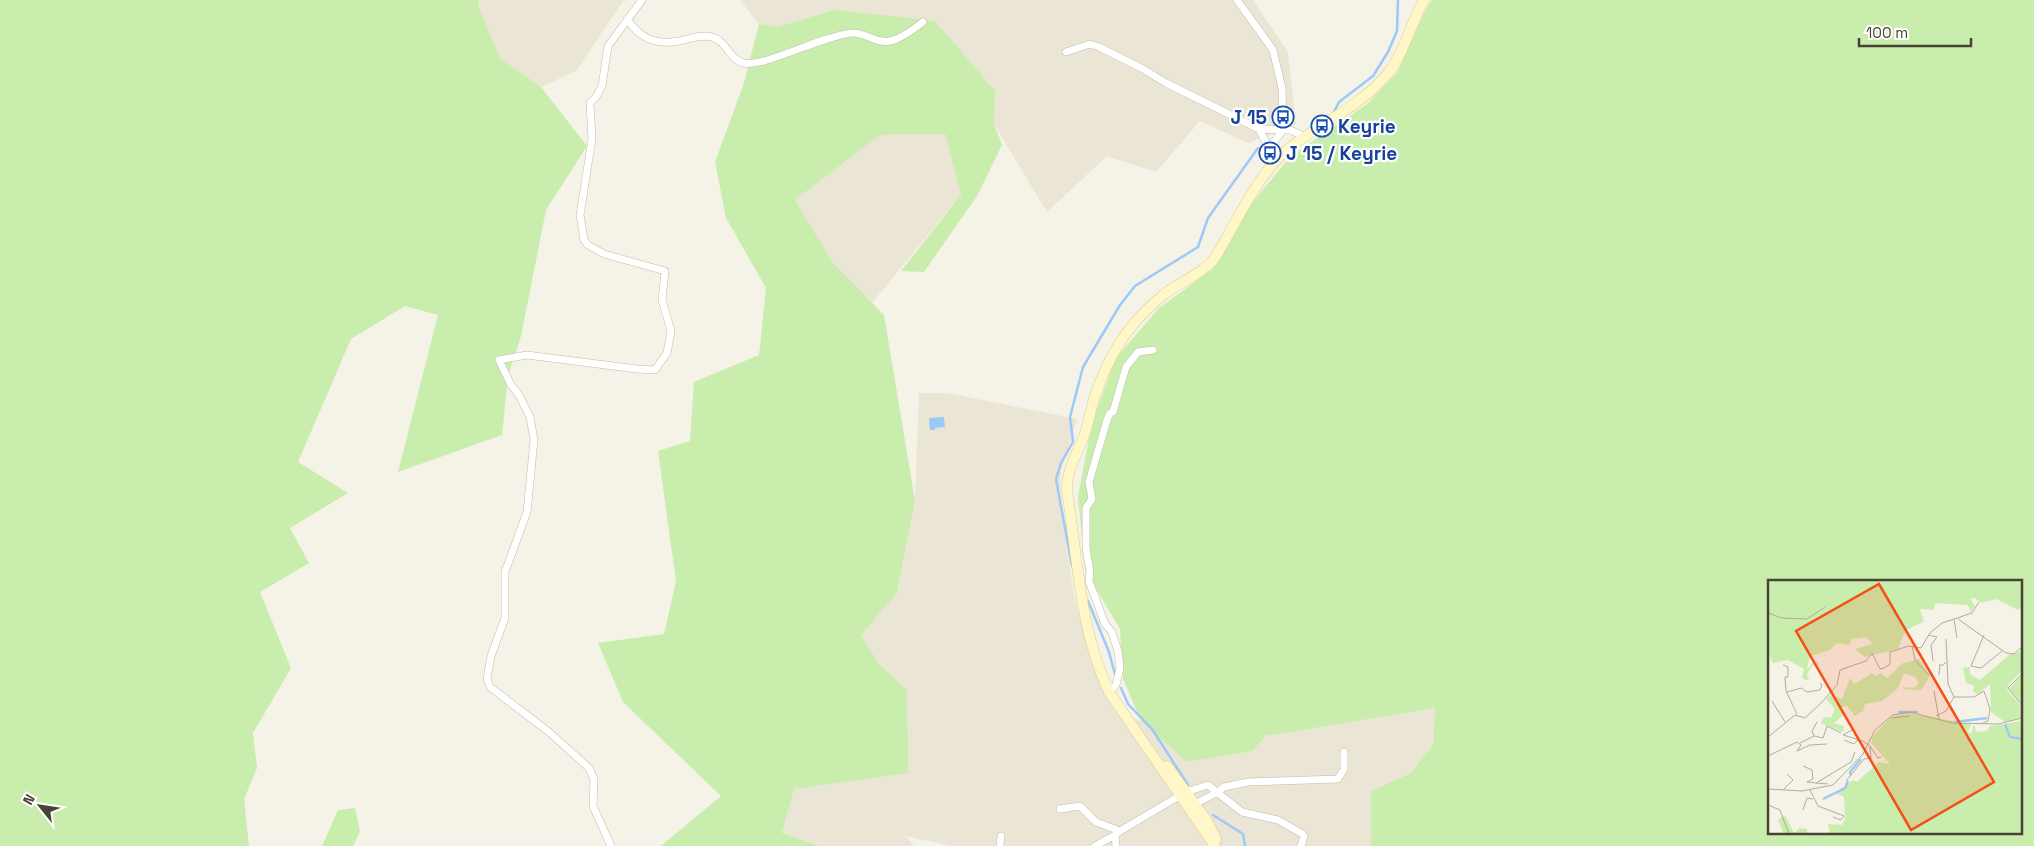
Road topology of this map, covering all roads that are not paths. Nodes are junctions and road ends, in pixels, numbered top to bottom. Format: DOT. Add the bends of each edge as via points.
graph roads {
  1 [pos="642,0"];
  2 [pos="1237,0"];
  3 [pos="1424,0"];
  4 [pos="628,19"];
  5 [pos="923,22"];
  6 [pos="1066,52"];
  7 [pos="1259,130"];
  8 [pos="1283,130"];
  9 [pos="1306,137"];
  10 [pos="1269,148"];
  11 [pos="1273,164"];
  12 [pos="1153,350"];
  13 [pos="1084,582"];
  14 [pos="1109,692"];
  15 [pos="1344,752"];
  16 [pos="1187,792"];
  17 [pos="1218,792"];
  18 [pos="1198,802"];
  19 [pos="1060,809"];
  20 [pos="1001,836"];
  21 [pos="1116,838"];
  22 [pos="612,846"];
  23 [pos="1000,846"];
  24 [pos="1095,846"];
  25 [pos="1109,846"];
  26 [pos="1215,846"];
  27 [pos="1220,846"];
  28 [pos="1301,846"];
  1 -- 4 [label="street"];
  2 -- 8 [label="street" via="1273,50 1282,88"];
  3 -- 9 [label="main road" via="1397,60 1381,80 1350,108"];
  4 -- 5 [label="street" via="634,30 650,41 679,41 696,36 716,38 735,60 743,64 770,59 853,33 890,41"];
  4 -- 22 [label="street" via="608,46 602,86 590,103 592,139 580,215 584,240 588,245 604,254 665,271 662,300 670,331 667,353 655,370 527,355 500,360 530,417 534,440 527,512 505,572 505,618 491,656 487,679 490,687 549,732 589,768 594,778 593,806"];
  6 -- 7 [label="street" via="1090,44 1099,47"];
  7 -- 8 [label="street"];
  7 -- 10 [label="street"];
  8 -- 9 [label="street"];
  8 -- 10 [label="street"];
  9 -- 11 [label="main road"];
  10 -- 11 [label="street"];
  11 -- 13 [label="main road" via="1208,267 1163,295 1128,328 1112,354 1068,471"];
  12 -- 13 [label="street" via="1138,352 1126,367 1113,412 1107,420 1089,482 1092,499 1086,508 1086,548 1090,572"];
  13 -- 14 [label="main road" via="1090,644"];
  13 -- 14 [label="street" via="1112,632 1118,651 1120,668 1116,685"];
  14 -- 16 [label="main road" via="1129,722"];
  15 -- 17 [label="street" via="1344,769 1338,779 1248,782 1224,787"];
  16 -- 17 [label="street" via="1208,785"];
  16 -- 18 [label="main road"];
  16 -- 21 [label="street"];
  16 -- 26 [label="main road"];
  17 -- 18 [label="street"];
  17 -- 28 [label="street" via="1242,812 1278,820 1301,833 1304,836"];
  18 -- 27 [label="main road"];
  19 -- 21 [label="street" via="1080,806"];
  20 -- 23 [label="street"];
  21 -- 24 [label="street"];
  21 -- 25 [label="street"];
}
